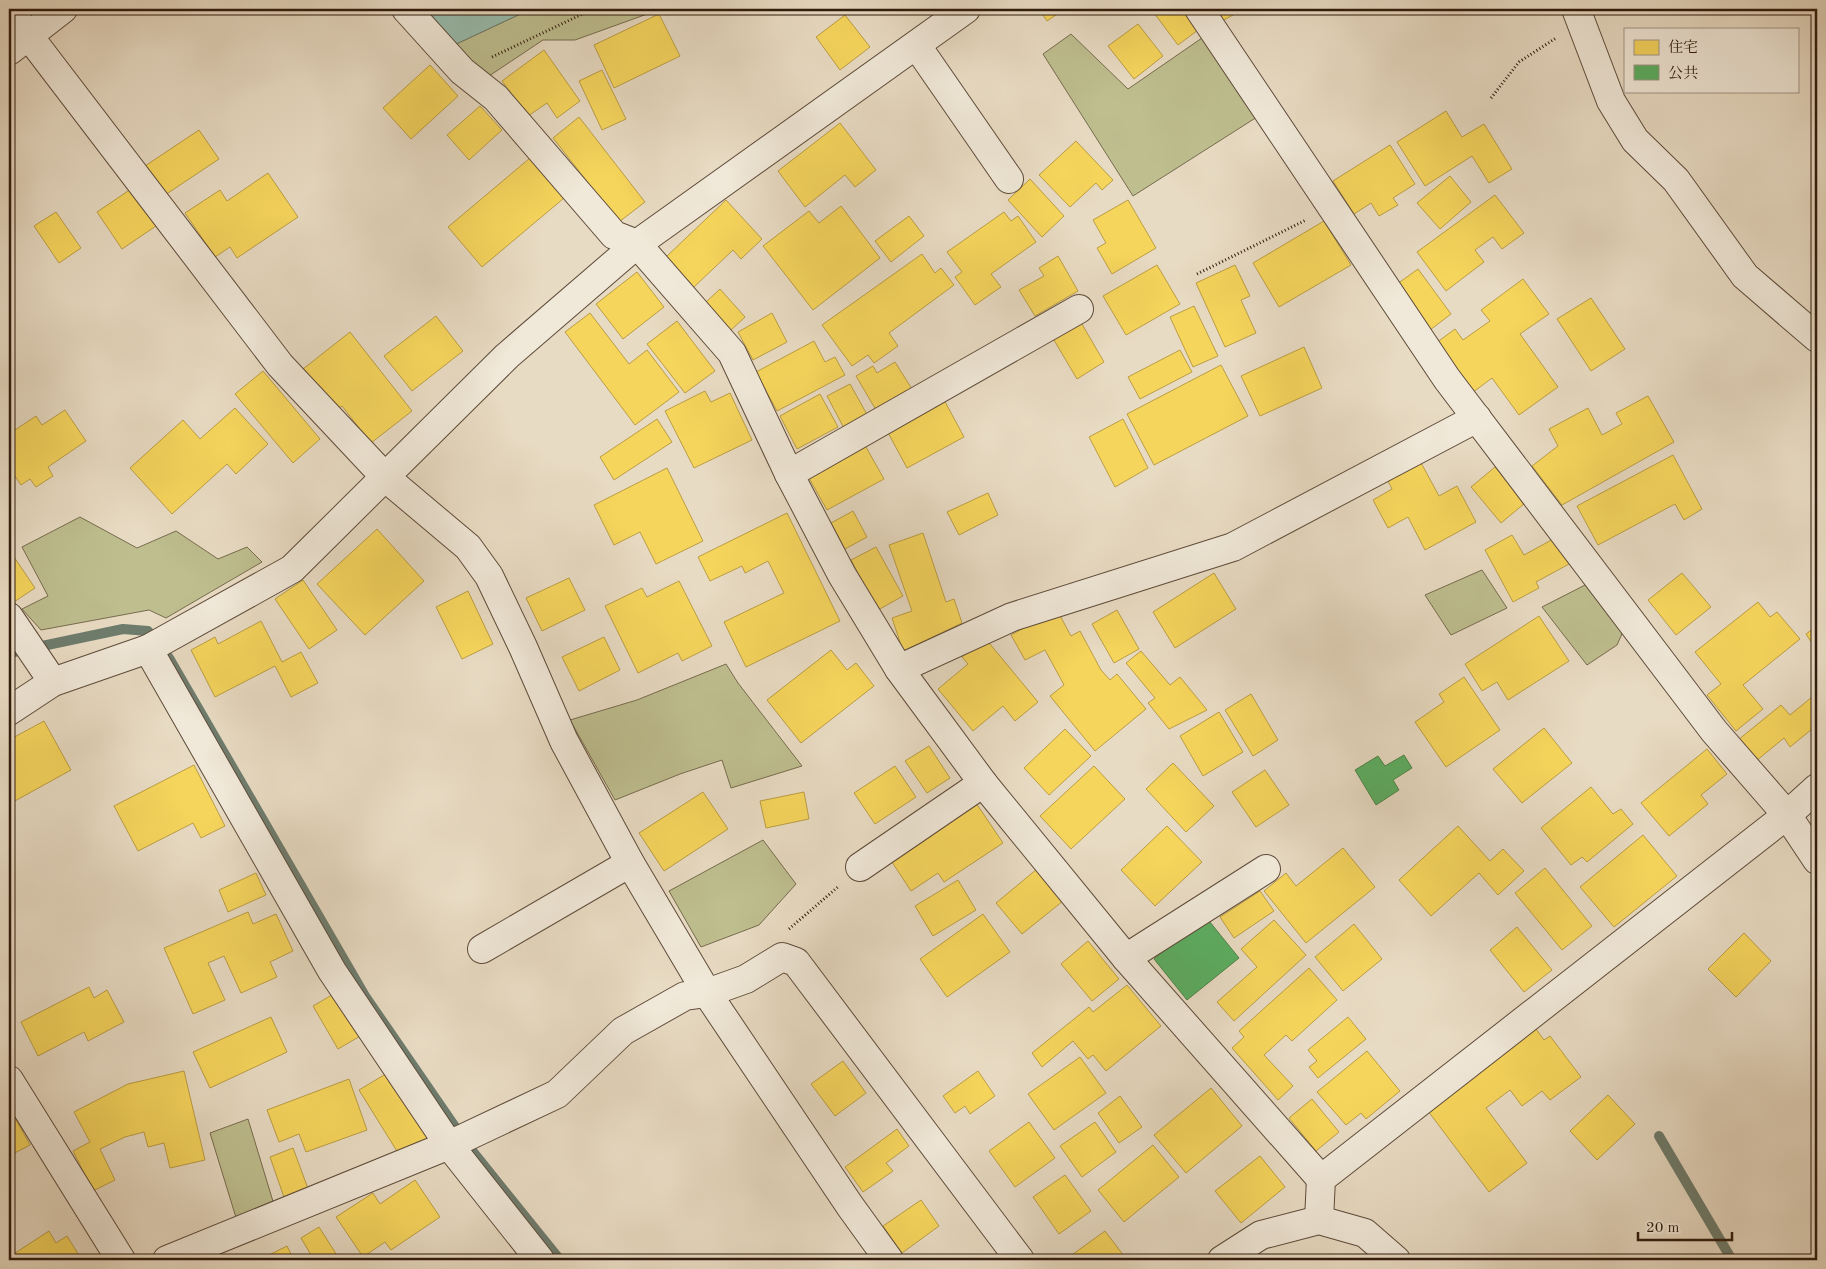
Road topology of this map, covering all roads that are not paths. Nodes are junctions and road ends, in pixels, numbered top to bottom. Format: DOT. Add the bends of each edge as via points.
graph roads {
  1 [pos="63,9"];
  2 [pos="406,9"];
  3 [pos="966,9"];
  4 [pos="1199,9"];
  5 [pos="9,10"];
  6 [pos="1579,15"];
  7 [pos="19,44"];
  8 [pos="916,46"];
  9 [pos="1009,179"];
  10 [pos="638,244"];
  11 [pos="1079,309"];
  12 [pos="1817,338"];
  13 [pos="1477,418"];
  14 [pos="789,474"];
  15 [pos="386,478"];
  16 [pos="12,621"];
  17 [pos="148,648"];
  18 [pos="899,669"];
  19 [pos="47,673"];
  20 [pos="9,711"];
  21 [pos="983,783"];
  22 [pos="1817,788"];
  23 [pos="1787,815"];
  24 [pos="1817,860"];
  25 [pos="630,863"];
  26 [pos="860,867"];
  27 [pos="1266,869"];
  28 [pos="482,948"];
  29 [pos="1126,958"];
  30 [pos="707,992"];
  31 [pos="9,1080"];
  32 [pos="449,1145"];
  33 [pos="1321,1179"];
  34 [pos="1319,1220"];
  35 [pos="121,1260"];
  36 [pos="168,1260"];
  37 [pos="540,1260"];
  38 [pos="889,1260"];
  39 [pos="1020,1260"];
  40 [pos="1222,1260"];
  41 [pos="1396,1260"];
  1 -- 7 [label="street"];
  2 -- 10 [label="street" via="462,71 496,98 614,235"];
  3 -- 8 [label="street"];
  4 -- 13 [label="street" via="1447,379"];
  5 -- 7 [label="street"];
  6 -- 12 [label="street" via="1611,101 1635,140 1676,180 1745,276"];
  7 -- 15 [label="street" via="280,365"];
  8 -- 9 [label="street"];
  8 -- 10 [label="street"];
  10 -- 14 [label="street" via="732,353"];
  10 -- 15 [label="street" via="507,356"];
  11 -- 14 [label="street"];
  13 -- 18 [label="street" via="1233,547 1012,617"];
  13 -- 23 [label="street" via="1714,731"];
  14 -- 18 [label="street" via="842,575"];
  15 -- 17 [label="street" via="292,569"];
  15 -- 25 [label="street" via="468,547 489,576 564,741"];
  16 -- 19 [label="street"];
  17 -- 19 [label="street"];
  17 -- 32 [label="street" via="332,971"];
  18 -- 21 [label="street"];
  19 -- 20 [label="street"];
  21 -- 26 [label="street"];
  21 -- 29 [label="street"];
  22 -- 23 [label="street"];
  23 -- 24 [label="street"];
  23 -- 33 [label="street"];
  25 -- 28 [label="street"];
  25 -- 30 [label="street"];
  27 -- 29 [label="street"];
  29 -- 33 [label="street"];
  30 -- 32 [label="street" via="686,996 623,1031 557,1094"];
  30 -- 38 [label="street"];
  30 -- 39 [label="street" via="746,979 782,957 796,962"];
  31 -- 35 [label="street"];
  32 -- 36 [label="street"];
  32 -- 37 [label="street"];
  33 -- 34 [label="street"];
  34 -- 40 [label="street" via="1261,1235"];
  34 -- 41 [label="street" via="1365,1232"];
}
